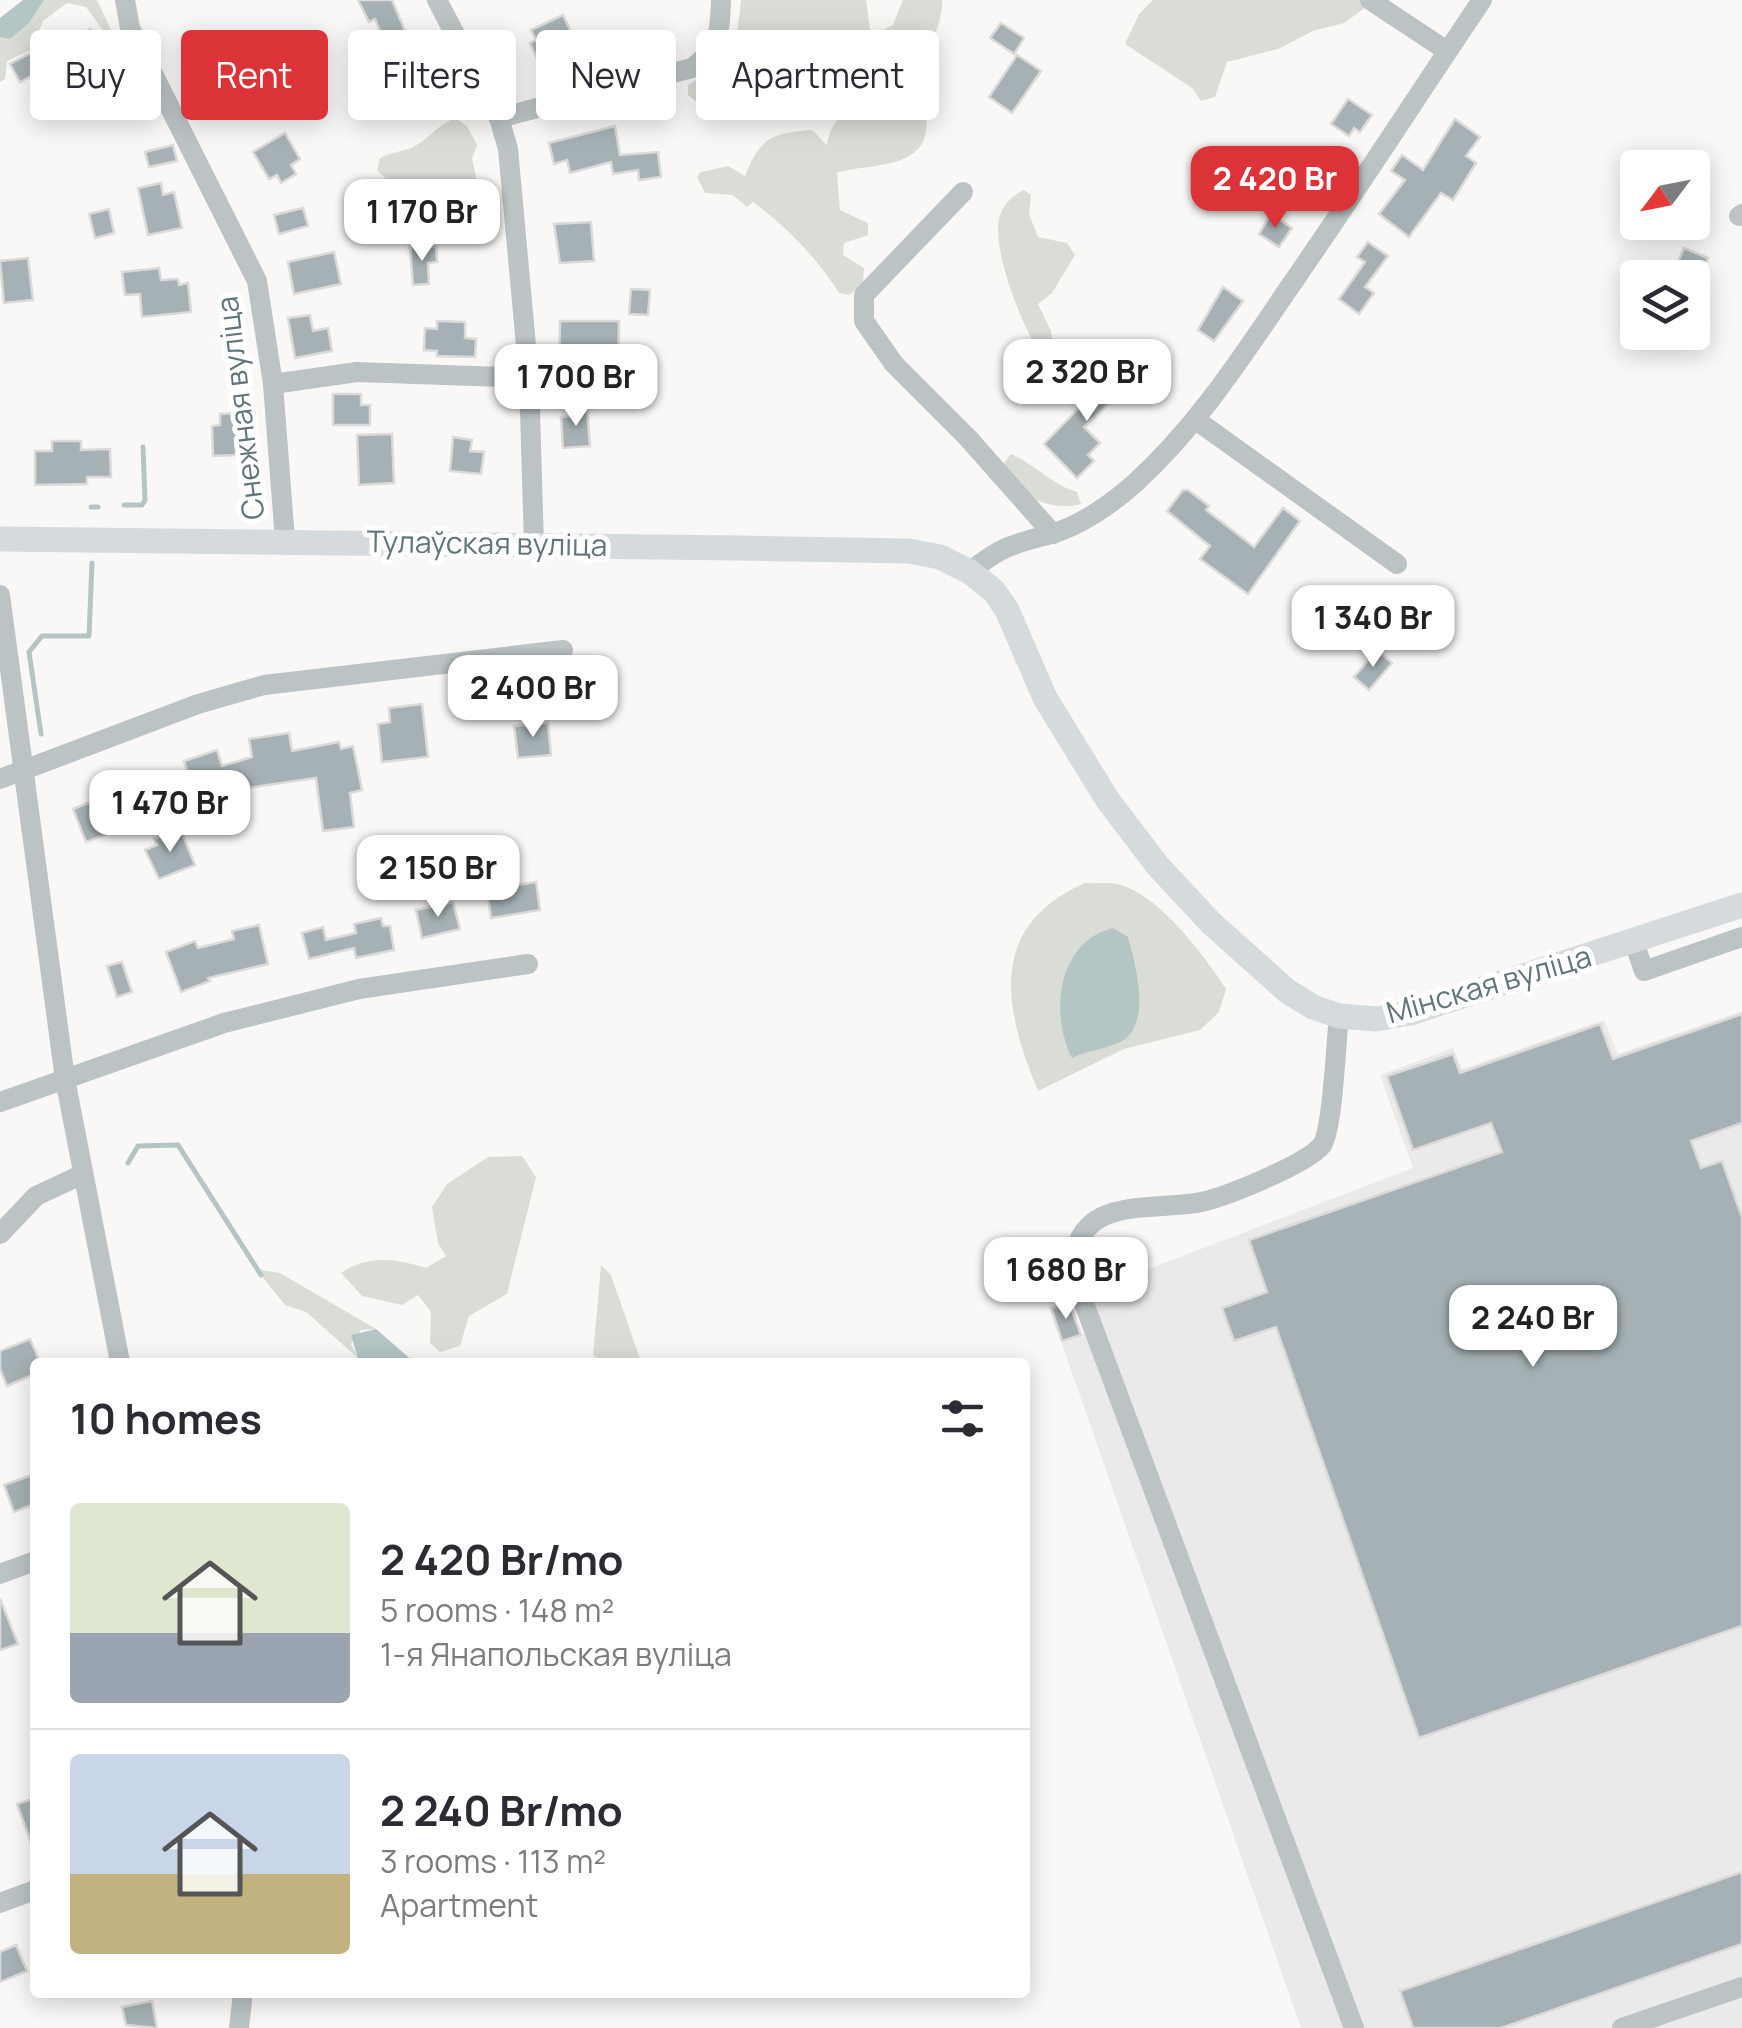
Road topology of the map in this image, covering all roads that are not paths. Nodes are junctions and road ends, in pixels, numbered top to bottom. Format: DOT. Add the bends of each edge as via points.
graph roads {
  1 [pos="125,0"];
  2 [pos="436,0"];
  3 [pos="721,0"];
  4 [pos="1370,0"];
  5 [pos="1482,0"];
  6 [pos="452,30"];
  7 [pos="1447,52"];
  8 [pos="516,114"];
  9 [pos="500,120"];
  10 [pos="963,192"];
  11 [pos="529,378"];
  12 [pos="274,384"];
  13 [pos="1196,420"];
  14 [pos="1053,534"];
  15 [pos="0,539"];
  16 [pos="285,540"];
  17 [pos="534,545"];
  18 [pos="1397,564"];
  19 [pos="970,572"];
  20 [pos="0,596"];
  21 [pos="563,650"];
  22 [pos="22,772"];
  23 [pos="0,779"];
  24 [pos="1742,904"];
  25 [pos="1742,937"];
  26 [pos="1634,942"];
  27 [pos="528,964"];
  28 [pos="1339,1016"];
  29 [pos="64,1079"];
  30 [pos="0,1102"];
  31 [pos="81,1175"];
  32 [pos="0,1234"];
  33 [pos="119,1358"];
  34 [pos="30,1564"];
  35 [pos="0,1574"];
  36 [pos="30,1892"];
  37 [pos="0,1902"];
  38 [pos="1742,1987"];
  39 [pos="242,1998"];
  40 [pos="238,2028"];
  41 [pos="1354,2028"];
  42 [pos="1622,2028"];
  1 -- 12 [label="street, Снежная вуліца" via="130,28 257,281"];
  2 -- 6 [label="street"];
  3 -- 8 [label="street" via="720,38 692,68"];
  4 -- 7 [label="street"];
  5 -- 7 [label="street"];
  7 -- 13 [label="street"];
  9 -- 11 [label="street"];
  10 -- 14 [label="street" via="864,295 864,321 894,364"];
  11 -- 12 [label="street" via="356,372"];
  11 -- 17 [label="street"];
  12 -- 16 [label="street, Снежная вуліца"];
  13 -- 14 [label="street" via="1134,484"];
  13 -- 18 [label="street"];
  14 -- 19 [label="street" via="1024,538"];
  15 -- 16 [label="main road, Тулаўская вуліца"];
  16 -- 17 [label="main road, Тулаўская вуліца"];
  17 -- 19 [label="main road, Тулаўская вуліца" via="910,551"];
  19 -- 28 [label="main road, Мінская вуліца" via="1006,610 1073,747 1157,864 1287,990"];
  20 -- 22 [label="street"];
  21 -- 22 [label="street" via="264,685"];
  22 -- 23 [label="street"];
  22 -- 29 [label="street"];
  24 -- 26 [label="main road, Мінская вуліца"];
  25 -- 26 [label="street" via="1644,971"];
  26 -- 28 [label="main road, Мінская вуліца" via="1410,1014"];
  27 -- 29 [label="street" via="358,988 224,1023"];
  28 -- 41 [label="street" via="1330,1128 1321,1146 1302,1161 1202,1202 1121,1209 1095,1221 1078,1237 1072,1270"];
  29 -- 30 [label="street"];
  29 -- 31 [label="street"];
  31 -- 32 [label="street" via="36,1196"];
  31 -- 33 [label="street"];
  34 -- 35 [label="street"];
  36 -- 37 [label="street"];
  38 -- 42 [label="street"];
  39 -- 40 [label="street"];
}
